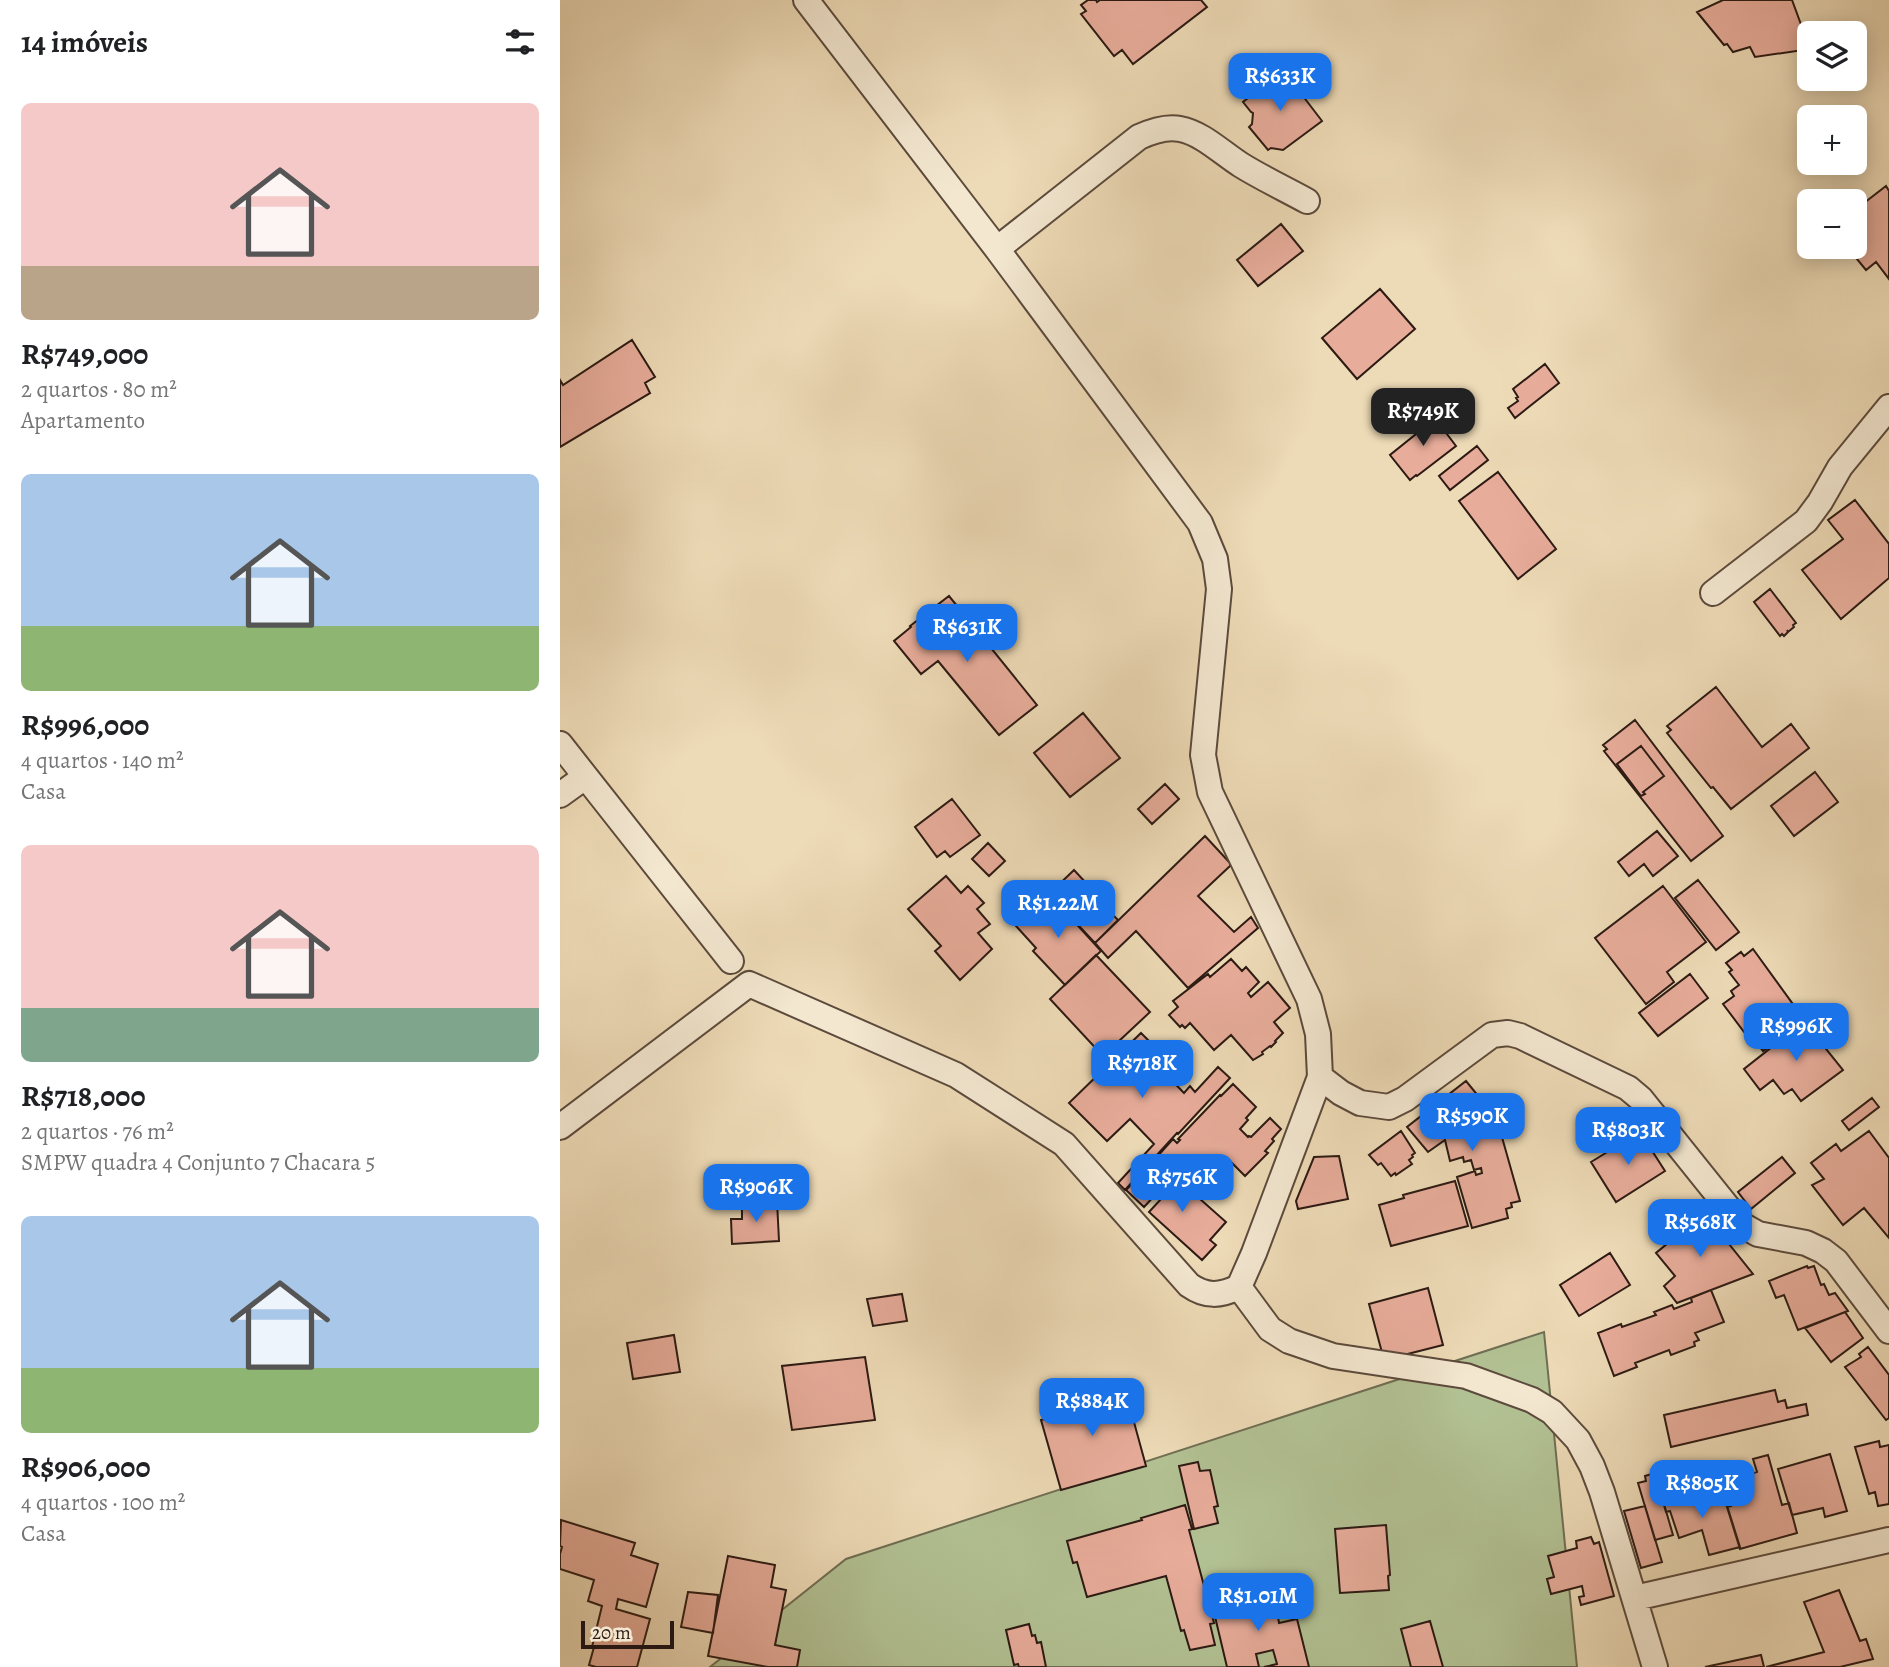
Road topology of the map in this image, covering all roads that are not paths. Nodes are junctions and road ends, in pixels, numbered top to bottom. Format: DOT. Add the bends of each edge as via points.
graph roads {
  1 [pos="806,0"];
  2 [pos="1307,201"];
  3 [pos="996,249"];
  4 [pos="1889,407"];
  5 [pos="1713,593"];
  6 [pos="560,744"];
  7 [pos="585,778"];
  8 [pos="560,794"];
  9 [pos="731,961"];
  10 [pos="1320,1077"];
  11 [pos="560,1127"];
  12 [pos="1239,1287"];
  13 [pos="1889,1331"];
  14 [pos="1889,1540"];
  15 [pos="1635,1598"];
  16 [pos="1655,1667"];
  1 -- 3 [label="street"];
  2 -- 3 [label="street" via="1193,134 1161,129 1139,137"];
  3 -- 10 [label="street" via="1199,523 1215,559 1219,589 1203,755 1210,792 1309,999 1318,1034"];
  4 -- 5 [label="street" via="1840,467 1805,521"];
  6 -- 7 [label="street"];
  7 -- 8 [label="street"];
  7 -- 9 [label="street"];
  10 -- 12 [label="street"];
  10 -- 13 [label="street" via="1360,1103 1389,1107 1492,1035 1508,1033 1527,1039 1628,1088 1742,1225 1758,1234 1824,1251"];
  11 -- 12 [label="street" via="748,984 956,1075 1064,1144 1189,1285 1210,1294"];
  12 -- 15 [label="street" via="1270,1329 1289,1340 1333,1356 1466,1376 1552,1412 1578,1440 1592,1466"];
  14 -- 15 [label="street"];
  15 -- 16 [label="street"];
}
